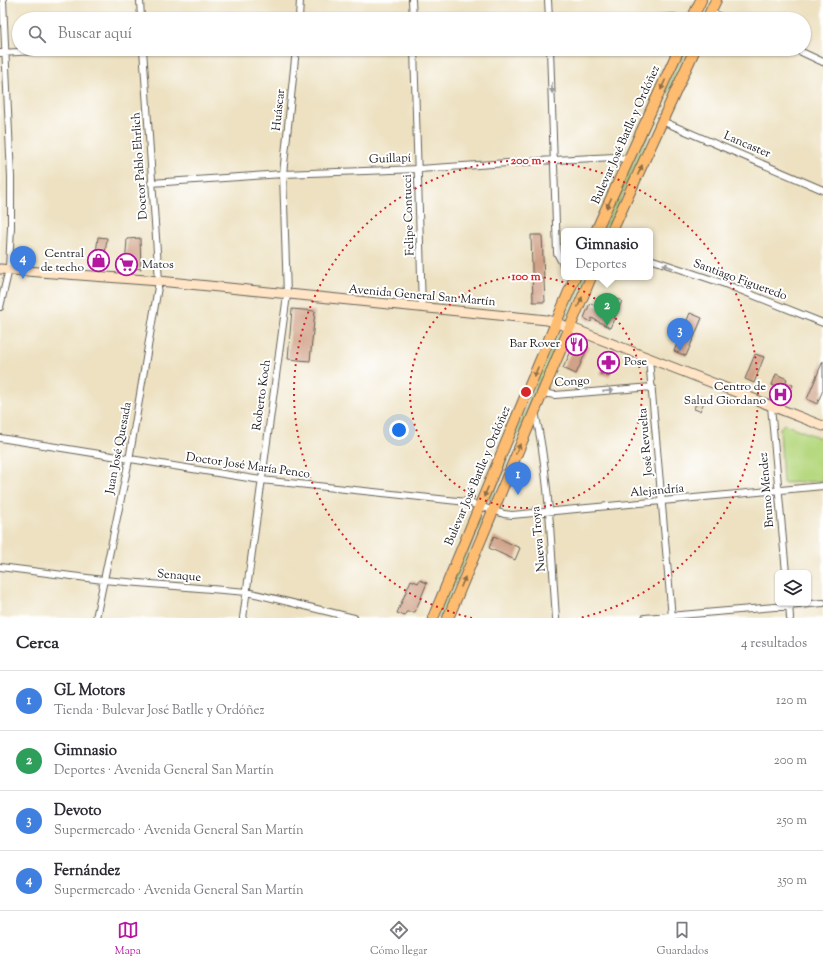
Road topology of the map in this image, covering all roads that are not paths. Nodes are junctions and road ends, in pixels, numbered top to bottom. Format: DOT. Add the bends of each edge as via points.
graph roads {
  1 [pos="3,0"];
  2 [pos="140,0"];
  3 [pos="300,0"];
  4 [pos="412,0"];
  5 [pos="548,0"];
  6 [pos="700,0"];
  7 [pos="141,12"];
  8 [pos="299,12"];
  9 [pos="413,12"];
  10 [pos="549,12"];
  11 [pos="695,12"];
  12 [pos="3,53"];
  13 [pos="143,56"];
  14 [pos="295,56"];
  15 [pos="414,56"];
  16 [pos="550,56"];
  17 [pos="676,56"];
  18 [pos="691,56"];
  19 [pos="810,56"];
  20 [pos="823,62"];
  21 [pos="662,121"];
  22 [pos="554,160"];
  23 [pos="629,160"];
  24 [pos="419,169"];
  25 [pos="283,174"];
  26 [pos="152,183"];
  27 [pos="823,190"];
  28 [pos="597,228"];
  29 [pos="613,228"];
  30 [pos="561,260"];
  31 [pos="653,260"];
  32 [pos="4,269"];
  33 [pos="574,280"];
  34 [pos="591,280"];
  35 [pos="159,281"];
  36 [pos="287,295"];
  37 [pos="0,307"];
  38 [pos="422,308"];
  39 [pos="556,323"];
  40 [pos="823,323"];
  41 [pos="569,327"];
  42 [pos="649,359"];
  43 [pos="652,387"];
  44 [pos="542,393"];
  45 [pos="770,406"];
  46 [pos="535,410"];
  47 [pos="823,426"];
  48 [pos="0,438"];
  49 [pos="129,460"];
  50 [pos="261,480"];
  51 [pos="823,486"];
  52 [pos="778,490"];
  53 [pos="663,502"];
  54 [pos="480,506"];
  55 [pos="493,510"];
  56 [pos="548,512"];
  57 [pos="0,567"];
  58 [pos="786,570"];
  59 [pos="103,580"];
  60 [pos="247,592"];
  61 [pos="811,603"];
  62 [pos="823,603"];
  63 [pos="775,606"];
  64 [pos="789,606"];
  65 [pos="672,617"];
  66 [pos="96,618"];
  67 [pos="243,618"];
  68 [pos="354,618"];
  69 [pos="433,618"];
  70 [pos="448,618"];
  71 [pos="556,618"];
  72 [pos="645,618"];
  73 [pos="790,618"];
  1 -- 12 [label="street"];
  2 -- 7 [label="street"];
  3 -- 8 [label="street"];
  4 -- 9 [label="street"];
  5 -- 10 [label="street"];
  6 -- 11 [label="main road"];
  12 -- 32 [label="street" via="11,177 11,249"];
  13 -- 26 [label="street, Doctor Pablo Ehrlich"];
  14 -- 25 [label="street, Huáscar"];
  15 -- 24 [label="street, Felipe Contucci"];
  16 -- 22 [label="street, one-way"];
  17 -- 23 [label="main road, Bulevar José Batlle y Ordóñez, one-way"];
  18 -- 21 [label="main road"];
  19 -- 20 [label="street"];
  21 -- 27 [label="street, Lancaster"];
  29 -- 21 [label="main road, one-way"];
  22 -- 23 [label="street, Guillapí" via="615,157"];
  22 -- 24 [label="street, Guillapí"];
  22 -- 30 [label="street" via="557,253"];
  23 -- 28 [label="main road, Bulevar José Batlle y Ordóñez, one-way"];
  24 -- 25 [label="street, Guillapí"];
  24 -- 38 [label="street, Felipe Contucci"];
  25 -- 26 [label="street, Guillapí"];
  25 -- 36 [label="street, Roberto Koch"];
  26 -- 35 [label="street, Doctor Pablo Ehrlich"];
  40 -- 31 [label="street, Santiago Figueredo, one-way" via="725,284"];
  32 -- 35 [label="main road, Avenida General San Martín"];
  32 -- 37 [label="street"];
  33 -- 39 [label="main road, Bulevar José Batlle y Ordóñez"];
  41 -- 34 [label="main road, one-way"];
  35 -- 36 [label="main road, Avenida General San Martín"];
  35 -- 49 [label="street, Juan José Quesada"];
  36 -- 38 [label="main road, Avenida General San Martín"];
  36 -- 50 [label="street, Roberto Koch"];
  38 -- 39 [label="main road, Avenida General San Martín" via="541,319"];
  39 -- 41 [label="main road, Avenida General San Martín"];
  39 -- 54 [label="main road, Bulevar José Batlle y Ordóñez, one-way"];
  41 -- 42 [label="main road, Avenida General San Martín"];
  41 -- 44 [label="main road"];
  42 -- 43 [label="street, José Revuelta"];
  42 -- 45 [label="main road, Avenida General San Martín"];
  44 -- 43 [label="street, Congo, one-way" via="555,395"];
  43 -- 53 [label="street, José Revuelta"];
  44 -- 46 [label="main road"];
  45 -- 47 [label="main road, Avenida General San Martín"];
  45 -- 52 [label="street, Bruno Méndez"];
  55 -- 46 [label="main road, one-way"];
  46 -- 56 [label="street, Nueva Troya" via="540,432"];
  48 -- 49 [label="street, Doctor José María Penco"];
  49 -- 50 [label="street, Doctor José María Penco"];
  49 -- 59 [label="street, Juan José Quesada"];
  50 -- 54 [label="street, Doctor José María Penco" via="467,502"];
  50 -- 60 [label="street, Roberto Koch"];
  51 -- 52 [label="street, Alejandría"];
  52 -- 53 [label="street, Alejandría"];
  52 -- 58 [label="street, Bruno Méndez"];
  53 -- 56 [label="street, Alejandría"];
  53 -- 65 [label="street, José Revuelta"];
  54 -- 55 [label="street, Doctor José María Penco"];
  54 -- 69 [label="main road, Bulevar José Batlle y Ordóñez"];
  55 -- 56 [label="street, Alejandría" via="512,515"];
  70 -- 55 [label="main road, one-way"];
  56 -- 71 [label="street, Nueva Troya"];
  57 -- 59 [label="street, Senaque"];
  59 -- 60 [label="street, Senaque"];
  59 -- 66 [label="street, Juan José Quesada"];
  60 -- 67 [label="street, Roberto Koch"];
  60 -- 68 [label="street, Senaque"];
  61 -- 62 [label="street"];
  63 -- 65 [label="street"];
  64 -- 73 [label="street"];
  65 -- 72 [label="street"];
}
